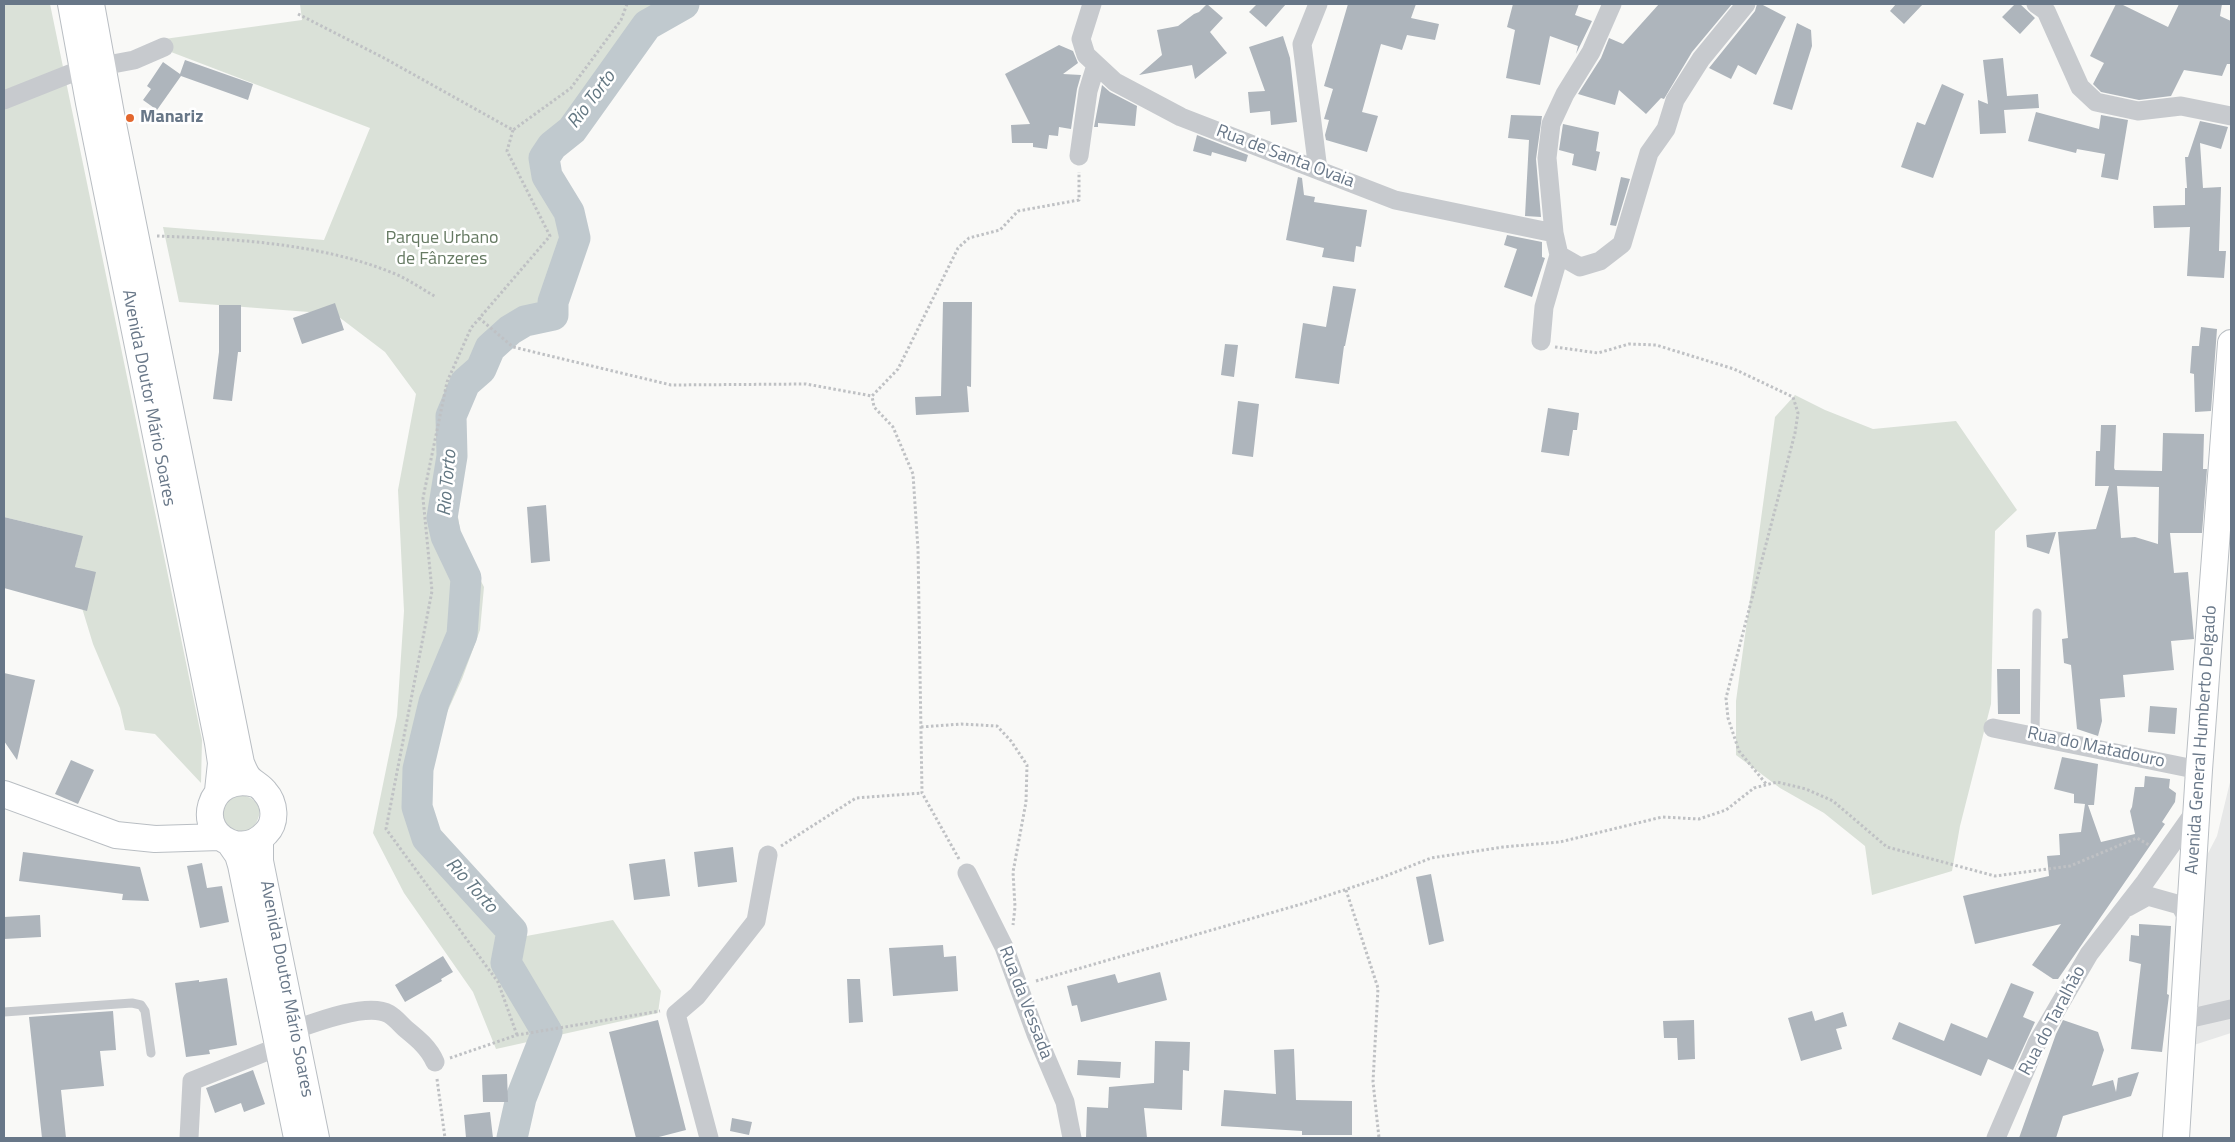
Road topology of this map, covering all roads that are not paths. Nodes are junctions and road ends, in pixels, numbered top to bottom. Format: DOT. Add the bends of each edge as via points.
graph roads {
  1 [pos="71,4"];
  2 [pos="90,4"];
  3 [pos="1092,4"];
  4 [pos="1318,4"];
  5 [pos="1612,4"];
  6 [pos="1746,4"];
  7 [pos="2036,4"];
  8 [pos="164,47"];
  9 [pos="1096,65"];
  10 [pos="92,68"];
  11 [pos="4,100"];
  12 [pos="2231,116"];
  13 [pos="1079,156"];
  14 [pos="1318,170"];
  15 [pos="1554,233"];
  16 [pos="1559,255"];
  17 [pos="1540,341"];
  18 [pos="2231,343"];
  19 [pos="2227,448"];
  20 [pos="2037,613"];
  21 [pos="1993,728"];
  22 [pos="2036,735"];
  23 [pos="2199,770"];
  24 [pos="256,784"];
  25 [pos="4,794"];
  26 [pos="214,800"];
  27 [pos="2196,809"];
  28 [pos="174,839"];
  29 [pos="225,839"];
  30 [pos="260,839"];
  31 [pos="768,855"];
  32 [pos="967,872"];
  33 [pos="2122,910"];
  34 [pos="2189,921"];
  35 [pos="2231,1009"];
  36 [pos="4,1012"];
  37 [pos="2183,1020"];
  38 [pos="286,1038"];
  39 [pos="151,1053"];
  40 [pos="442,1060"];
  41 [pos="189,1138"];
  42 [pos="296,1138"];
  43 [pos="316,1138"];
  44 [pos="709,1138"];
  45 [pos="1072,1138"];
  46 [pos="1996,1138"];
  47 [pos="2176,1138"];
  1 -- 10 [label="main road, Avenida Doutor Mário Soares"];
  2 -- 10 [label="main road, Avenida Doutor Mário Soares"];
  3 -- 9 [label="street, Rua de Santa Ovaia" via="1081,39 1086,56"];
  4 -- 14 [label="street" via="1302,44"];
  5 -- 15 [label="street" via="1591,52 1551,124 1547,158"];
  6 -- 16 [label="street" via="1700,59 1675,100 1666,129 1649,153 1622,244 1600,261 1580,267"];
  7 -- 12 [label="street" via="2046,11 2080,87 2096,102 2138,111 2181,106"];
  8 -- 10 [label="street" via="134,60"];
  9 -- 13 [label="street" via="1088,91"];
  9 -- 14 [label="street, Rua de Santa Ovaia" via="1115,82 1181,117"];
  10 -- 11 [label="street"];
  10 -- 24 [label="main road, Avenida Doutor Mário Soares" via="241,764"];
  10 -- 26 [label="main road, Avenida Doutor Mário Soares" via="218,742 221,770"];
  14 -- 15 [label="street, Rua de Santa Ovaia" via="1395,200"];
  15 -- 16 [label="street"];
  16 -- 17 [label="street" via="1544,307"];
  18 -- 19 [label="main road, Avenida General Humberto Delgado"];
  19 -- 23 [label="main road, Avenida General Humberto Delgado"];
  20 -- 22 [label="lane"];
  21 -- 22 [label="street, Rua do Matadouro"];
  22 -- 23 [label="street, Rua do Matadouro"];
  23 -- 27 [label="main road, Avenida General Humberto Delgado"];
  24 -- 26 [label="main road" via="236,782"];
  24 -- 30 [label="main road, Avenida Doutor Mário Soares" via="268,795 274,810 273,821"];
  25 -- 28 [label="main road" via="116,835"];
  26 -- 28 [label="main road" via="198,827"];
  26 -- 29 [label="main road, Avenida Doutor Mário Soares" via="210,819 214,829"];
  27 -- 33 [label="street, Rua do Taralhão"];
  27 -- 34 [label="main road, Avenida General Humberto Delgado"];
  28 -- 29 [label="main road"];
  29 -- 30 [label="main road" via="239,845"];
  29 -- 38 [label="main road, Avenida Doutor Mário Soares" via="238,855"];
  30 -- 38 [label="main road, Avenida Doutor Mário Soares" via="260,861"];
  31 -- 44 [label="street" via="756,921 697,996 676,1014"];
  32 -- 45 [label="street, Rua da Vessada" via="1009,962 1065,1102"];
  33 -- 34 [label="street, Rua do Taralhão" via="2148,896 2180,905"];
  33 -- 46 [label="street, Rua do Taralhão" via="2088,954 2037,1043"];
  34 -- 37 [label="main road, Avenida General Humberto Delgado"];
  35 -- 37 [label="street"];
  36 -- 39 [label="lane" via="132,1002 141,1005 145,1011"];
  37 -- 47 [label="main road, Avenida General Humberto Delgado"];
  38 -- 40 [label="street" via="329,1018 356,1012 388,1014 419,1039 431,1054"];
  38 -- 41 [label="street" via="192,1081"];
  38 -- 42 [label="main road, Avenida Doutor Mário Soares"];
  38 -- 43 [label="main road, Avenida Doutor Mário Soares"];
}
